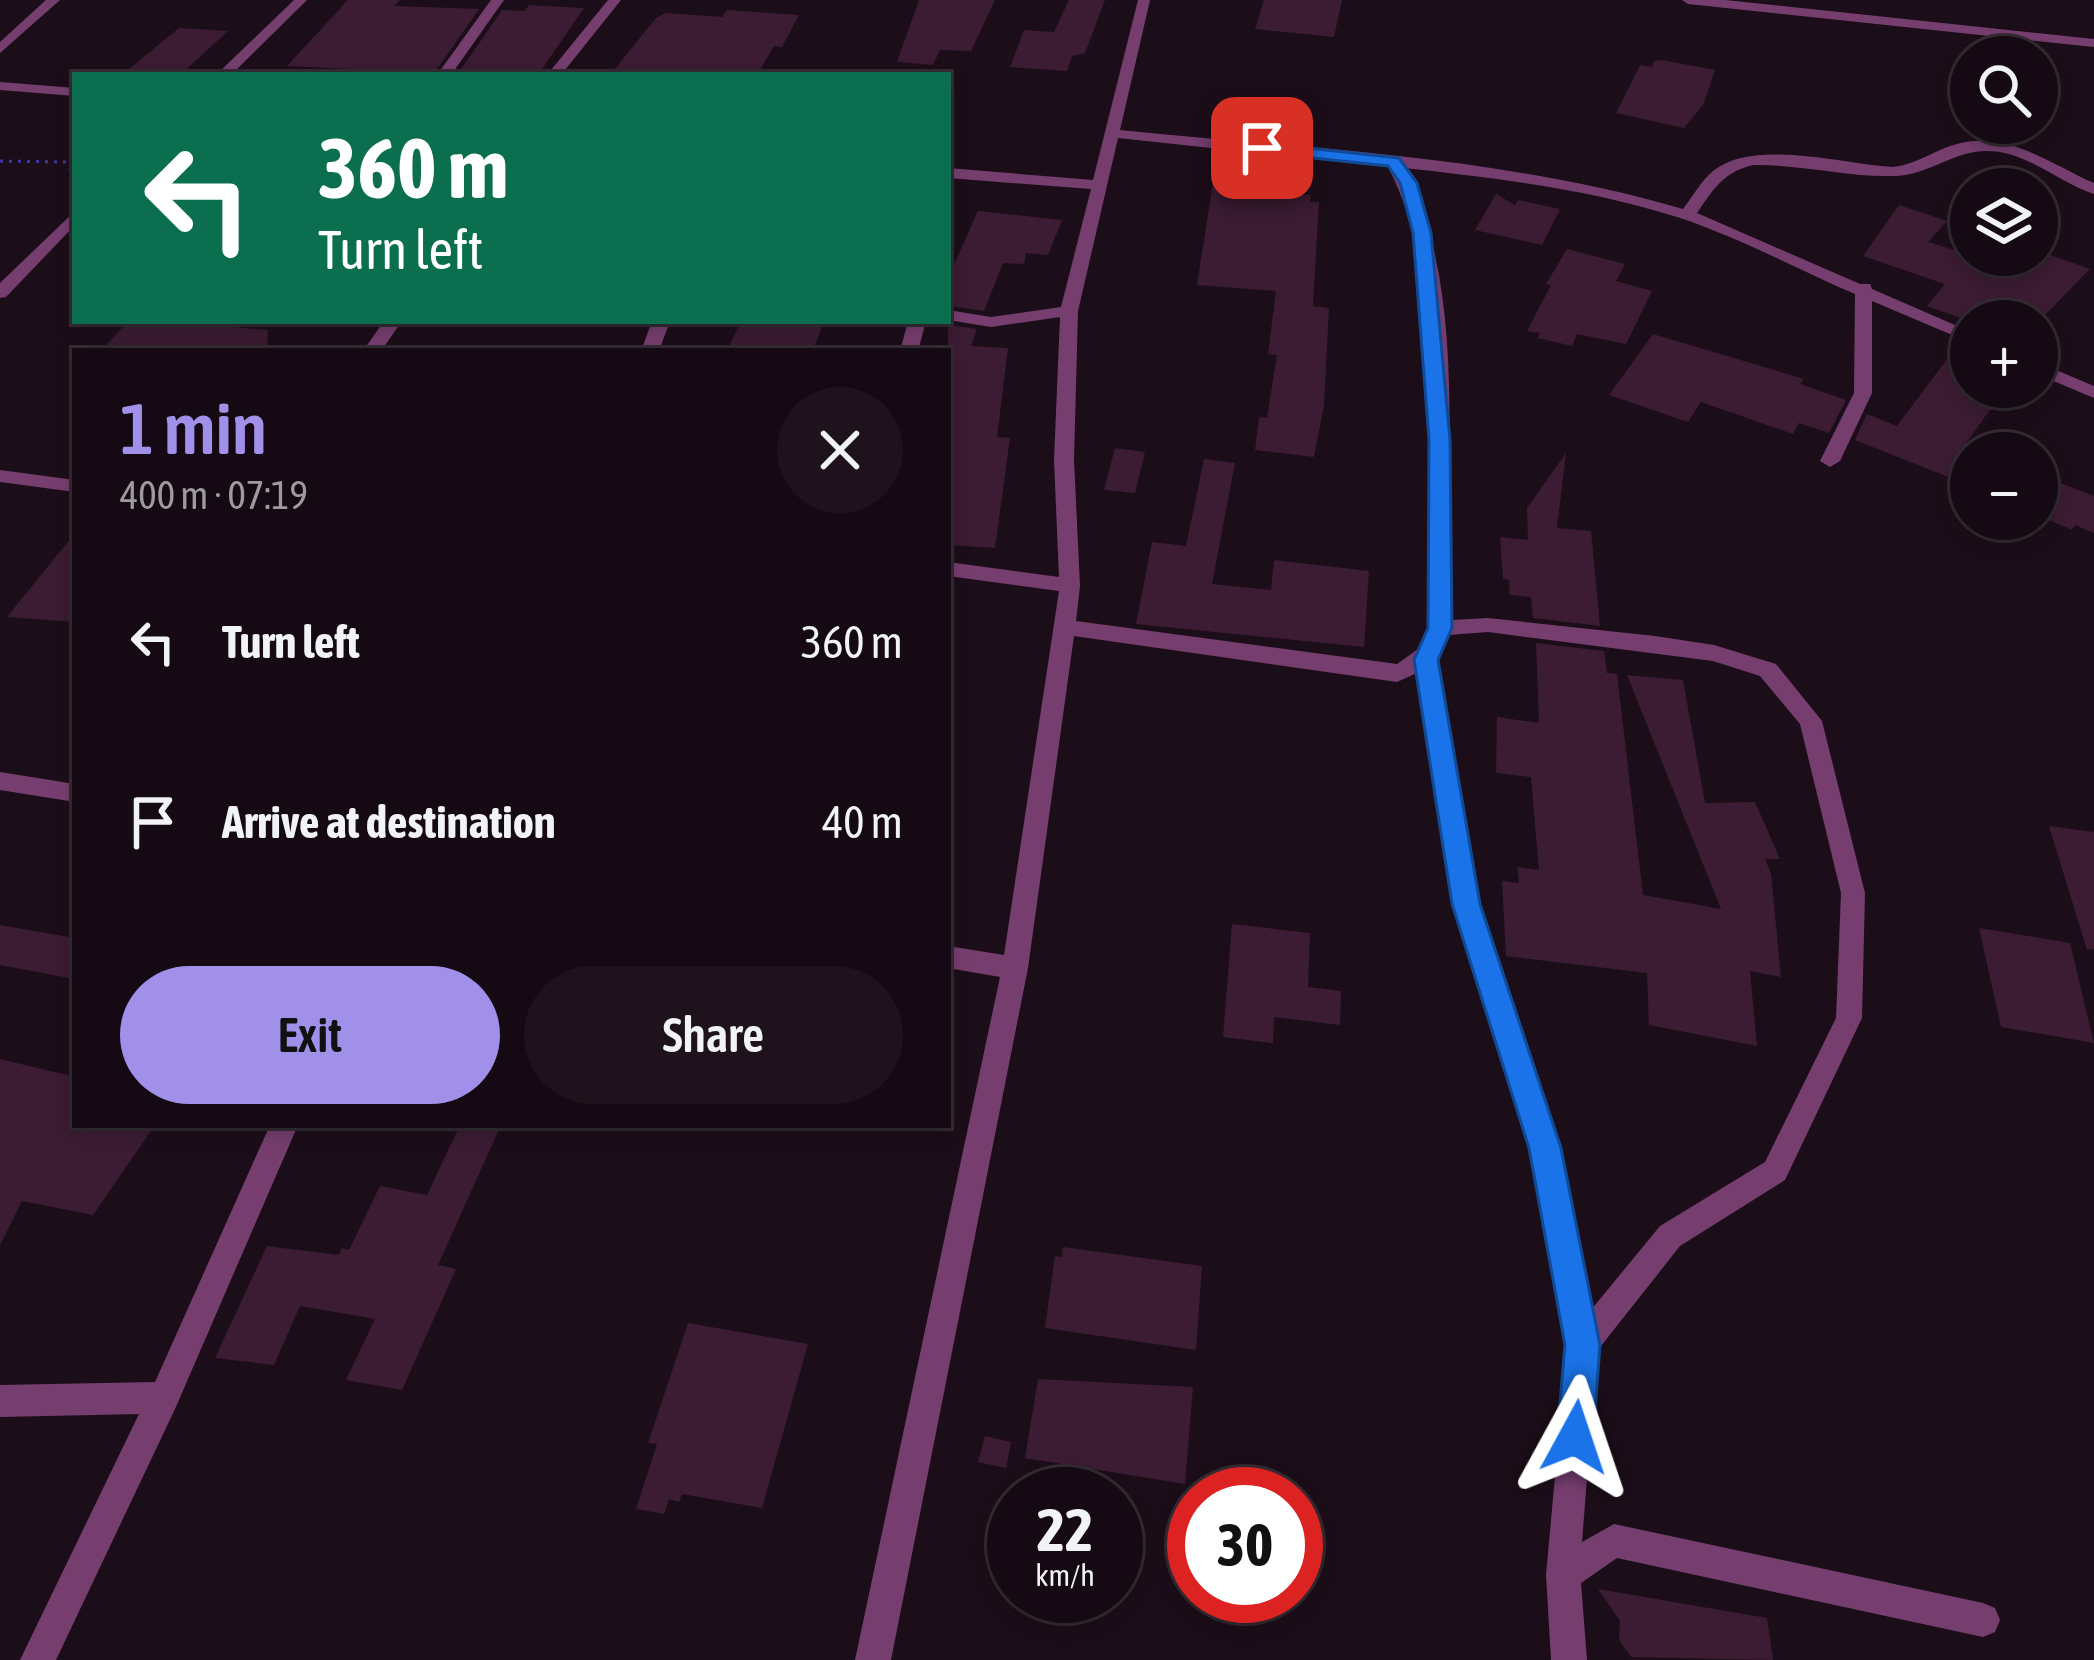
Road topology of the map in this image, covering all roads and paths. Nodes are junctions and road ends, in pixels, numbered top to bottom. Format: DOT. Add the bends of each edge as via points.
graph roads {
  1 [pos="54,0"];
  2 [pos="301,0"];
  3 [pos="498,0"];
  4 [pos="615,0"];
  5 [pos="1144,0"];
  6 [pos="1688,0"];
  7 [pos="17,16"];
  8 [pos="34,18"];
  9 [pos="2094,43"];
  10 [pos="0,49"];
  11 [pos="226,72"];
  12 [pos="446,72"];
  13 [pos="556,72"];
  14 [pos="0,86"];
  15 [pos="72,92"];
  16 [pos="1111,133"];
  17 [pos="0,161"];
  18 [pos="1393,162"];
  19 [pos="72,171"];
  20 [pos="951,173"];
  21 [pos="1096,185"];
  22 [pos="2094,189"];
  23 [pos="1687,215"];
  24 [pos="72,219"];
  25 [pos="1864,288"];
  26 [pos="0,293"];
  27 [pos="1069,311"];
  28 [pos="951,315"];
  29 [pos="1950,328"];
  30 [pos="2058,377"];
  31 [pos="2094,393"];
  32 [pos="1830,461"];
  33 [pos="0,476"];
  34 [pos="72,486"];
  35 [pos="951,568"];
  36 [pos="1070,586"];
  37 [pos="1062,627"];
  38 [pos="1440,628"];
  39 [pos="1426,660"];
  40 [pos="0,781"];
  41 [pos="72,788"];
  42 [pos="951,957"];
  43 [pos="1015,968"];
  44 [pos="283,1128"];
  45 [pos="1582,1345"];
  46 [pos="164,1398"];
  47 [pos="0,1401"];
  48 [pos="1564,1575"];
  49 [pos="1983,1620"];
  50 [pos="38,1660"];
  51 [pos="873,1660"];
  52 [pos="1569,1660"];
  1 -- 8 [label="street"];
  2 -- 11 [label="street"];
  3 -- 12 [label="street"];
  4 -- 13 [label="street"];
  5 -- 16 [label="street"];
  6 -- 9 [label="street"];
  7 -- 8 [label="street"];
  8 -- 10 [label="street"];
  14 -- 15 [label="street"];
  16 -- 18 [label="street"];
  16 -- 21 [label="street"];
  17 -- 19 [label="path" via="38,158"];
  18 -- 23 [label="street" via="1548,180"];
  18 -- 38 [label="street" via="1413,200 1431,301"];
  20 -- 21 [label="street"];
  21 -- 27 [label="street"];
  22 -- 23 [label="street" via="2004,148 1958,146 1916,169 1874,173 1766,160 1732,168 1714,175"];
  23 -- 25 [label="street"];
  24 -- 26 [label="street"];
  25 -- 29 [label="street"];
  25 -- 32 [label="street" via="1862,392"];
  27 -- 28 [label="street" via="991,322"];
  27 -- 36 [label="street"];
  30 -- 31 [label="street"];
  33 -- 34 [label="street"];
  35 -- 36 [label="street"];
  36 -- 37 [label="street"];
  37 -- 39 [label="street" via="1397,674"];
  37 -- 43 [label="street"];
  38 -- 39 [label="street"];
  38 -- 45 [label="street" via="1488,625 1654,644 1768,670 1811,721 1853,892 1849,1018 1775,1171 1670,1236"];
  39 -- 45 [label="street" via="1466,904 1545,1148"];
  40 -- 41 [label="street"];
  42 -- 43 [label="street"];
  43 -- 51 [label="street"];
  44 -- 46 [label="street"];
  45 -- 48 [label="street"];
  46 -- 47 [label="street"];
  46 -- 50 [label="street"];
  48 -- 49 [label="street" via="1614,1541"];
  48 -- 52 [label="street"];
}
